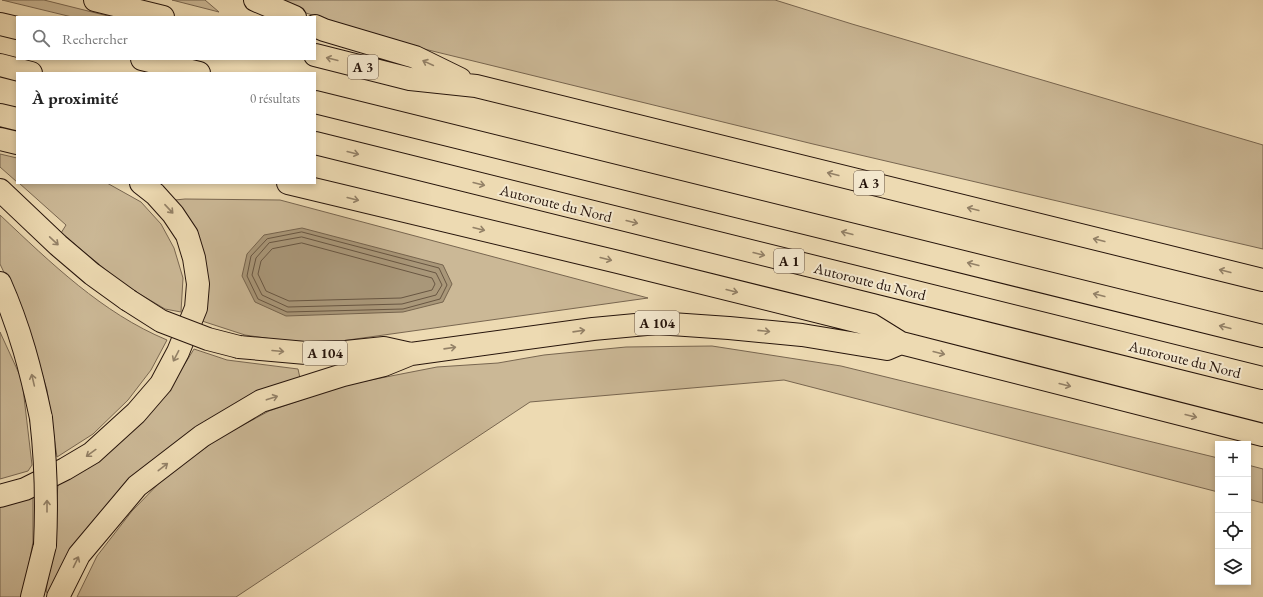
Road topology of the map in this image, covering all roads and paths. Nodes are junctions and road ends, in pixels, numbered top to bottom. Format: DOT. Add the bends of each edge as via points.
graph roads {
  1 [pos="95,0"];
  2 [pos="255,0"];
  3 [pos="159,16"];
  4 [pos="293,16"];
  5 [pos="0,24"];
  6 [pos="316,26"];
  7 [pos="16,28"];
  8 [pos="316,55"];
  9 [pos="146,60"];
  10 [pos="0,66"];
  11 [pos="27,72"];
  12 [pos="195,72"];
  13 [pos="476,86"];
  14 [pos="316,102"];
  15 [pos="0,115"];
  16 [pos="16,119"];
  17 [pos="0,139"];
  18 [pos="16,143"];
  19 [pos="316,143"];
  20 [pos="141,184"];
  21 [pos="292,184"];
  22 [pos="0,190"];
  23 [pos="1263,280"];
  24 [pos="0,283"];
  25 [pos="1263,336"];
  26 [pos="901,343"];
  27 [pos="411,354"];
  28 [pos="1263,378"];
  29 [pos="1263,435"];
  30 [pos="0,496"];
  31 [pos="32,597"];
  32 [pos="58,597"];
  1 -- 3 [label="highway"];
  2 -- 4 [label="highway"];
  5 -- 7 [label="highway"];
  13 -- 6 [label="highway, one-way" via="415,58"];
  13 -- 8 [label="highway, A 3, one-way" via="410,79"];
  9 -- 12 [label="highway"];
  10 -- 11 [label="highway"];
  23 -- 13 [label="highway, A 3, one-way"];
  25 -- 14 [label="highway, one-way"];
  15 -- 16 [label="highway"];
  17 -- 18 [label="highway"];
  19 -- 28 [label="highway, Autoroute du Nord / A 1, one-way"];
  20 -- 30 [label="highway, one-way" via="155,194 173,214 187,235 194,258 198,284 196,308 178,352 161,384 146,402 92,453 24,489"];
  21 -- 26 [label="highway, one-way" via="872,325"];
  22 -- 27 [label="highway, A 104, one-way, bridge" via="92,274 161,321 208,339 239,347 306,353 384,348"];
  31 -- 24 [label="highway, one-way, bridge" via="44,544 47,513 45,449 33,379 23,341"];
  27 -- 26 [label="highway, A 104, one-way" via="593,329 657,323 802,335 887,349"];
  26 -- 29 [label="highway, one-way"];
  32 -- 27 [label="highway, one-way" via="79,555 137,486 202,436 261,401 384,365"];
}
